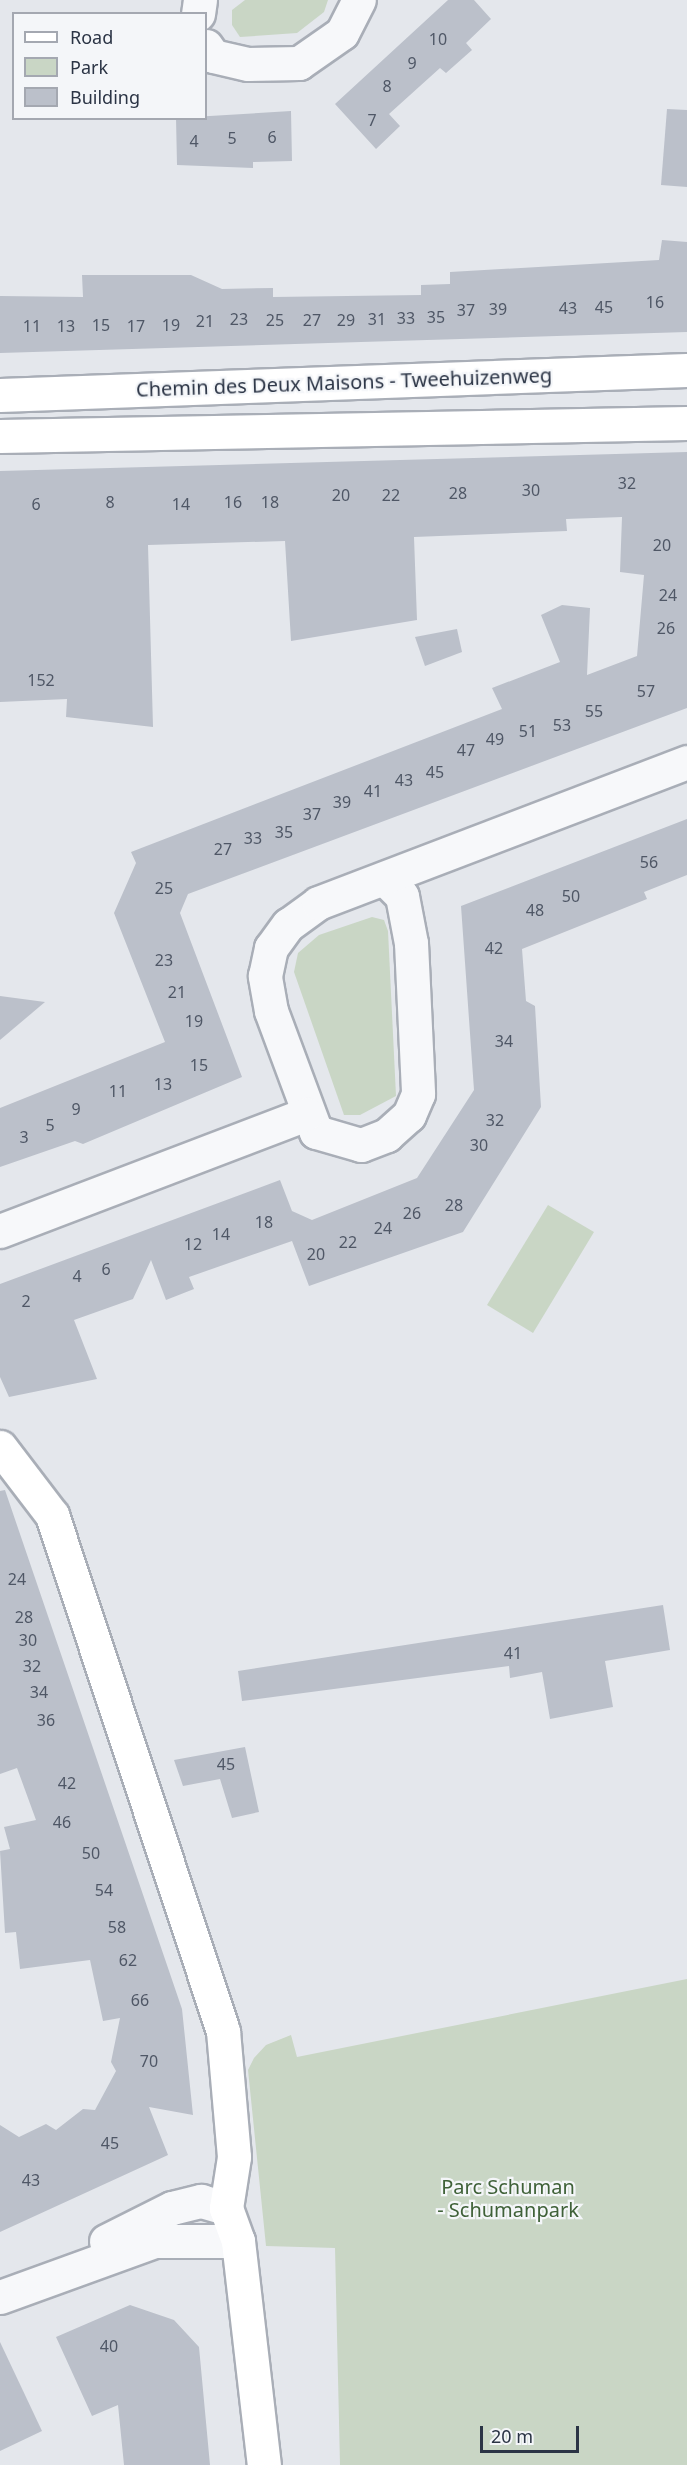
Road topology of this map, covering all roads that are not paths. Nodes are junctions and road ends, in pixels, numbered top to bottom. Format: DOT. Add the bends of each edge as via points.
graph roads {
  1 [pos="359,0"];
  2 [pos="207,47"];
  3 [pos="687,370"];
  4 [pos="0,395"];
  5 [pos="687,423"];
  6 [pos="0,436"];
  7 [pos="687,762"];
  8 [pos="387,881"];
  9 [pos="306,1114"];
  10 [pos="0,1231"];
  11 [pos="0,1447"];
  12 [pos="226,2208"];
  13 [pos="238,2241"];
  14 [pos="32,2283"];
  15 [pos="0,2297"];
  16 [pos="264,2465"];
  1 -- 2 [label="street" via="342,33 299,63 248,64 213,56"];
  3 -- 4 [label="street, Chemin des Deux Maisons - Tweehuizenweg"];
  5 -- 6 [label="street"];
  7 -- 8 [label="street"];
  8 -- 9 [label="street" via="318,903 288,925 271,948 265,976 272,1011"];
  8 -- 9 [label="street" via="402,896 411,943 418,1094 409,1115 387,1135 362,1145 316,1132"];
  9 -- 10 [label="street"];
  11 -- 12 [label="street" via="52,1515 223,2031 234,2157"];
  12 -- 13 [label="street"];
  12 -- 14 [label="street" via="201,2201 172,2208"];
  13 -- 14 [label="street" via="155,2241"];
  13 -- 16 [label="street"];
  14 -- 15 [label="street"];
}
